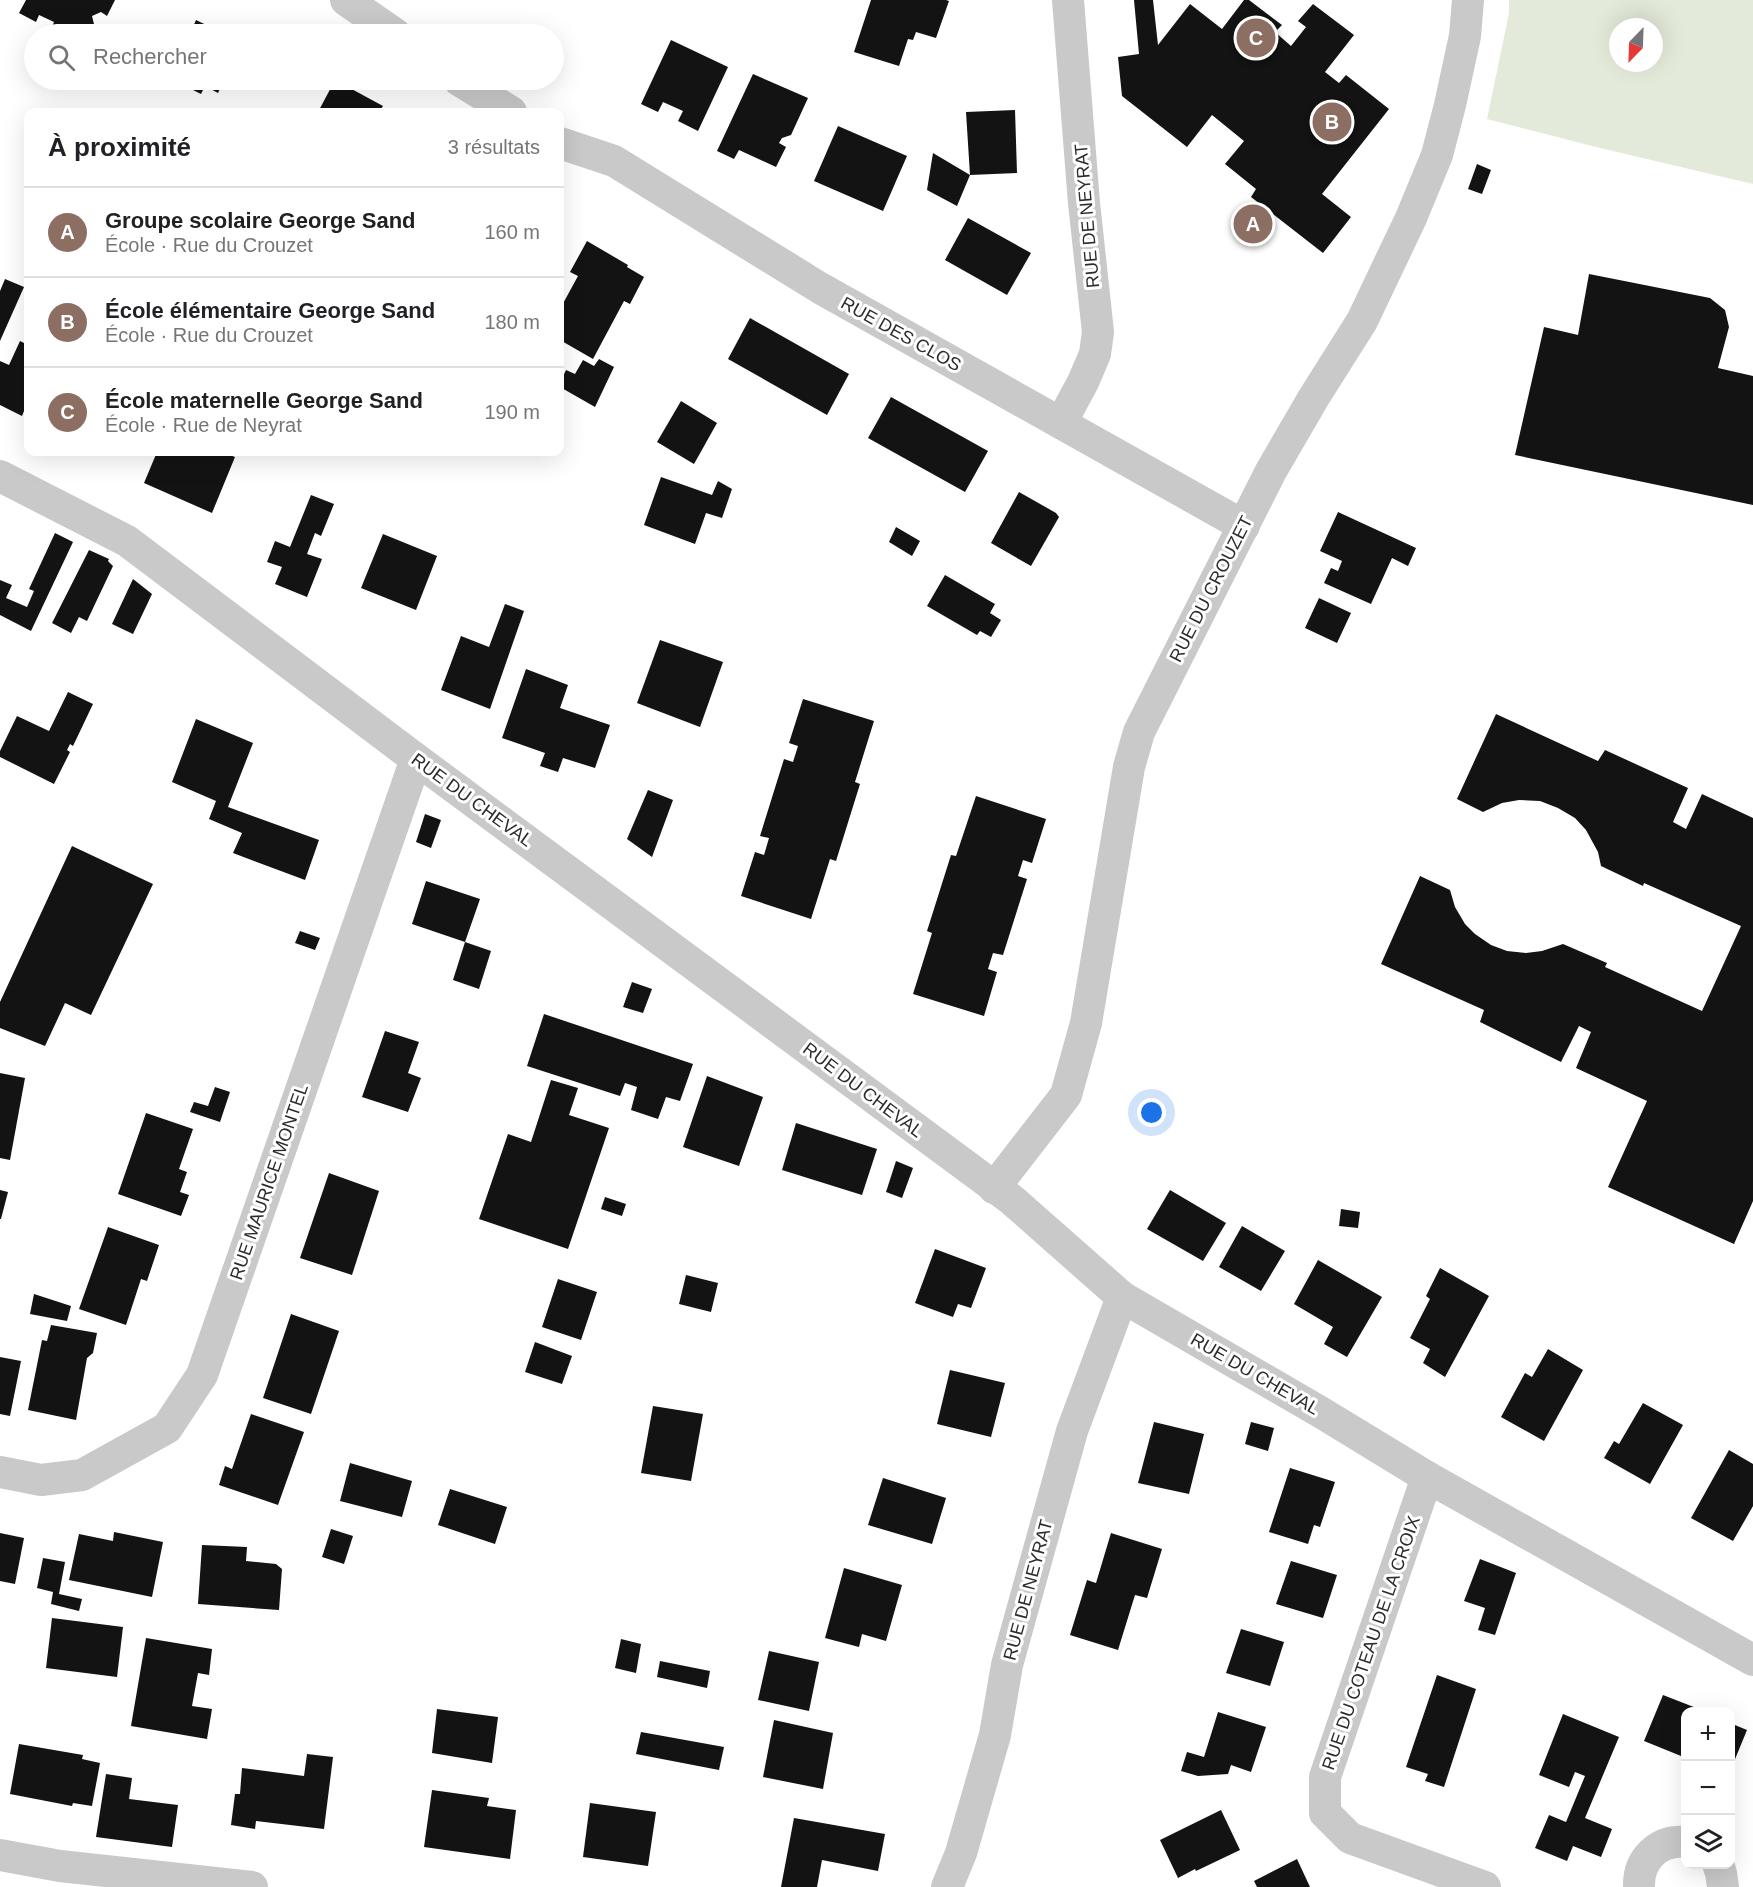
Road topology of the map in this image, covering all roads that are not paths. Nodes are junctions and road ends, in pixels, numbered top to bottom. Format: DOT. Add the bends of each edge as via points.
graph roads {
  1 [pos="346,0"];
  2 [pos="1068,0"];
  3 [pos="1468,0"];
  4 [pos="381,24"];
  5 [pos="475,90"];
  6 [pos="504,108"];
  7 [pos="564,143"];
  8 [pos="1061,423"];
  9 [pos="0,476"];
  10 [pos="1244,526"];
  11 [pos="416,759"];
  12 [pos="994,1188"];
  13 [pos="1122,1296"];
  14 [pos="0,1472"];
  15 [pos="1427,1477"];
  16 [pos="1753,1660"];
  17 [pos="1681,1841"];
  18 [pos="0,1855"];
  19 [pos="1720,1869"];
  20 [pos="252,1887"];
  21 [pos="947,1887"];
  22 [pos="1485,1887"];
  23 [pos="1638,1887"];
  24 [pos="1723,1887"];
  1 -- 4 [label="street"];
  2 -- 8 [label="street, RUE DE NEYRAT" via="1098,332 1095,354"];
  3 -- 10 [label="street, RUE DU CROUZET" via="1465,36 1450,105 1437,155 1412,218 1362,321 1271,471"];
  5 -- 6 [label="street"];
  7 -- 8 [label="street, RUE DES CLOS" via="614,161 820,288"];
  8 -- 10 [label="street, RUE DES CLOS"];
  9 -- 11 [label="street, RUE DU CHEVAL" via="128,541"];
  10 -- 12 [label="street, RUE DU CROUZET" via="1139,732 1086,1023 1066,1095"];
  11 -- 12 [label="street, RUE DU CHEVAL"];
  11 -- 14 [label="street, RUE MAURICE MONTEL" via="202,1375 167,1428 82,1475 41,1480"];
  12 -- 13 [label="street, RUE DU CHEVAL"];
  13 -- 15 [label="street, RUE DU CHEVAL"];
  13 -- 21 [label="street, RUE DE NEYRAT" via="1072,1431 1007,1665 995,1735 961,1853"];
  15 -- 16 [label="street, RUE DU CHEVAL"];
  15 -- 22 [label="street, RUE DU COTEAU DE LA CROIX" via="1325,1777 1325,1813 1350,1838"];
  17 -- 23 [label="street" via="1664,1844 1652,1852 1643,1863"];
  18 -- 20 [label="street" via="60,1866"];
  19 -- 24 [label="street"];
}
